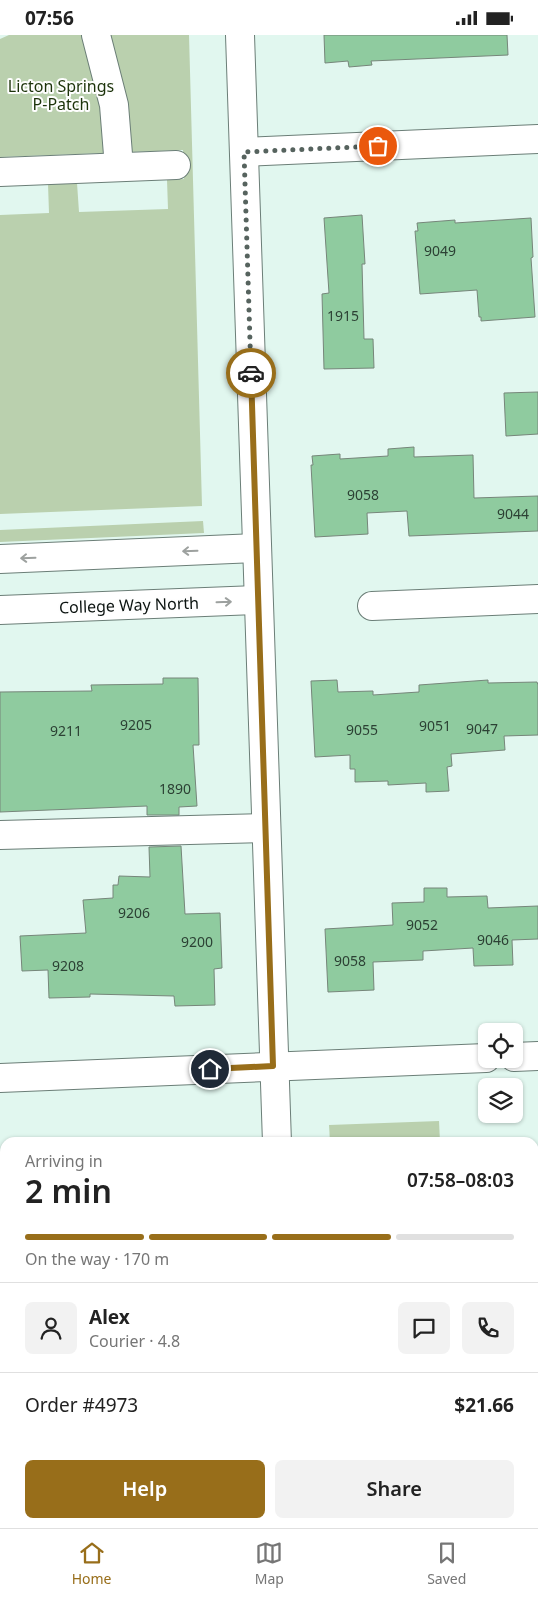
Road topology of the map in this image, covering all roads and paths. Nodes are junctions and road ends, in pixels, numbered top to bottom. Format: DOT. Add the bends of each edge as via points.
graph roads {
  1 [pos="96,35"];
  2 [pos="240,35"];
  3 [pos="538,139"];
  4 [pos="244,152"];
  5 [pos="176,165"];
  6 [pos="119,167"];
  7 [pos="0,172"];
  8 [pos="257,548"];
  9 [pos="0,559"];
  10 [pos="538,599"];
  11 [pos="258,600"];
  12 [pos="372,606"];
  13 [pos="0,610"];
  14 [pos="265,828"];
  15 [pos="0,835"];
  16 [pos="538,1056"];
  17 [pos="523,1057"];
  18 [pos="478,1058"];
  19 [pos="273,1066"];
  20 [pos="0,1078"];
  21 [pos="277,1137"];
  1 -- 6 [label="street" via="114,105"];
  2 -- 4 [label="street"];
  3 -- 4 [label="street"];
  4 -- 8 [label="street"];
  5 -- 6 [label="street"];
  6 -- 7 [label="street"];
  8 -- 9 [label="street, one-way"];
  8 -- 11 [label="street"];
  10 -- 12 [label="street"];
  13 -- 11 [label="street, College Way North, one-way"];
  11 -- 14 [label="street"];
  14 -- 15 [label="street"];
  14 -- 19 [label="street"];
  16 -- 17 [label="street"];
  18 -- 19 [label="street"];
  19 -- 20 [label="street"];
  19 -- 21 [label="street"];
}
